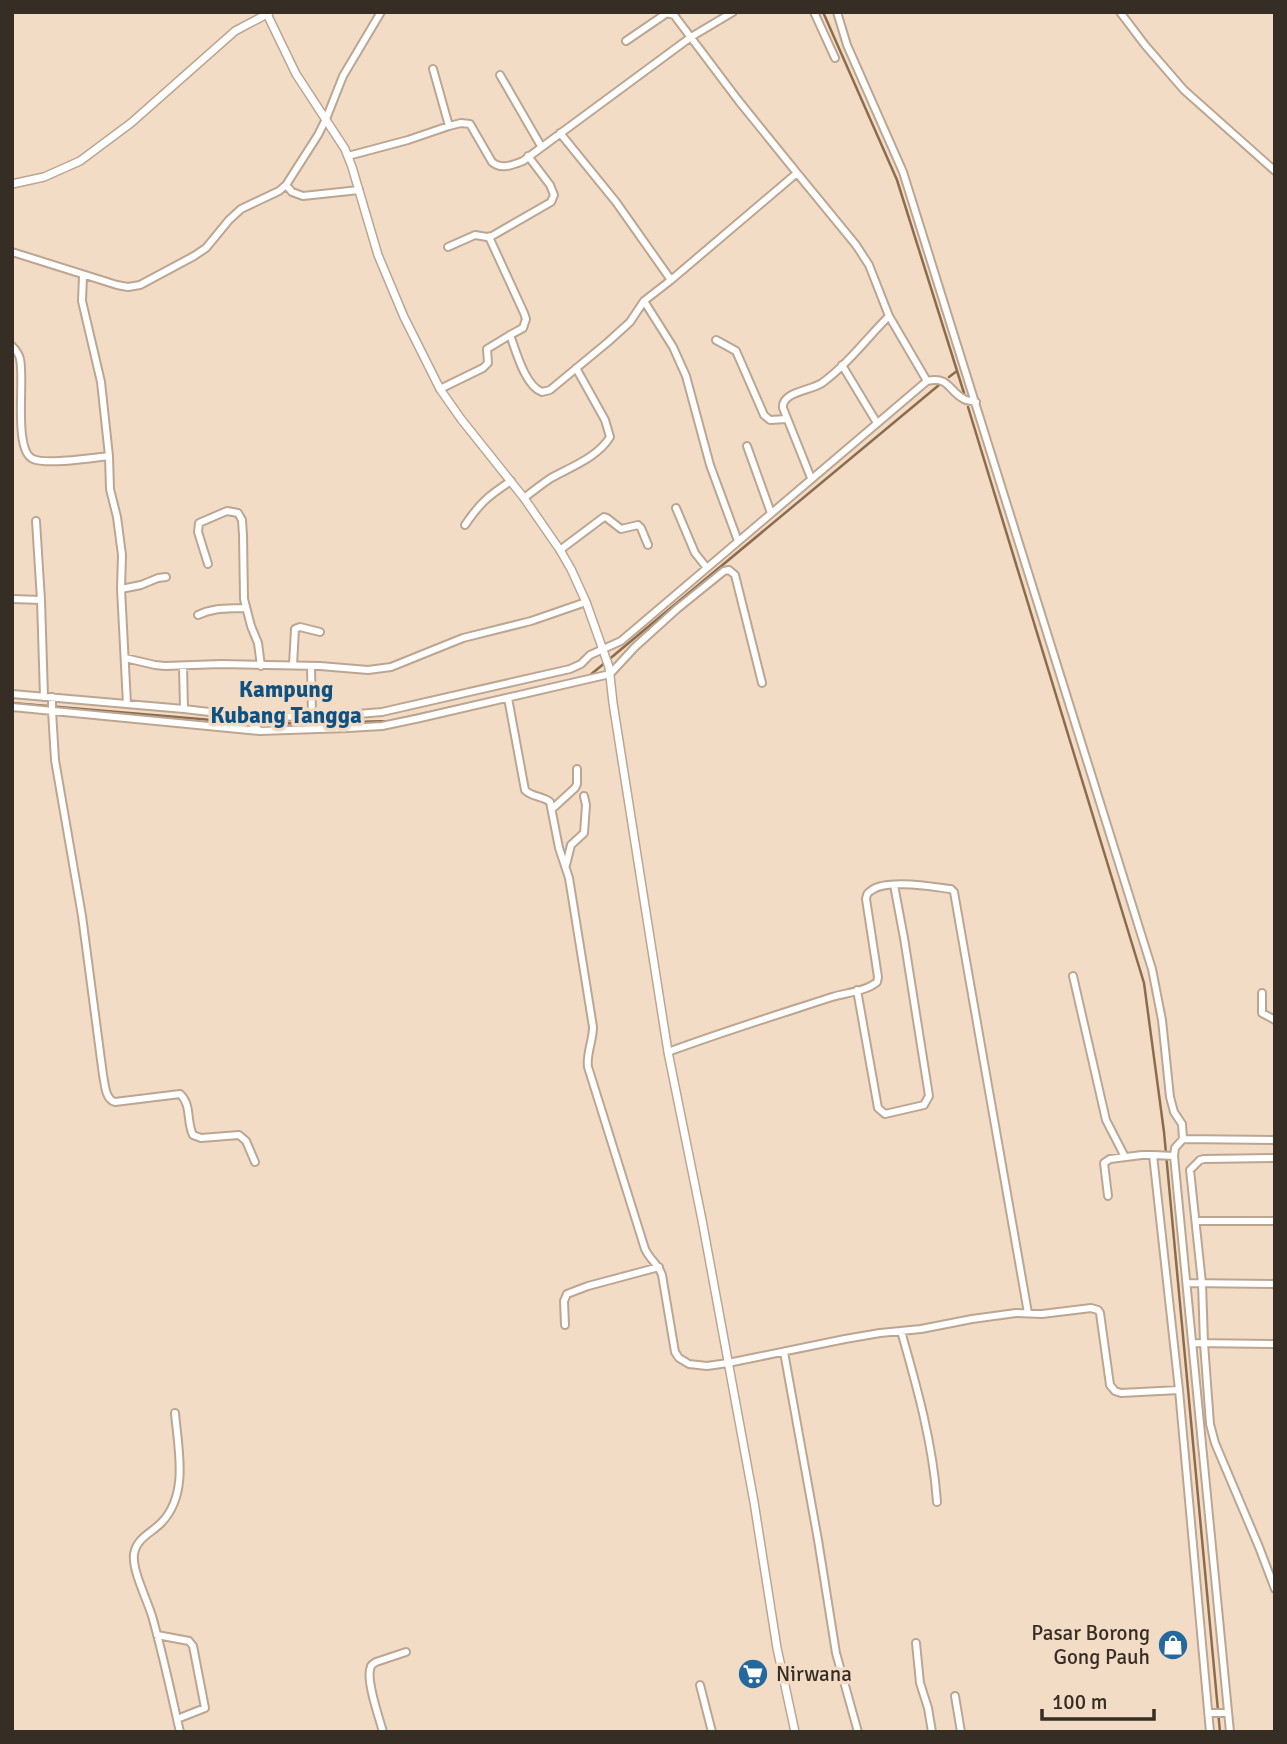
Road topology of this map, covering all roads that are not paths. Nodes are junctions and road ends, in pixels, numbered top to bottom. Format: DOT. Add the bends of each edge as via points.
graph roads {
  1 [pos="381,12"];
  2 [pos="733,12"];
  3 [pos="814,12"];
  4 [pos="837,12"];
  5 [pos="1120,12"];
  6 [pos="268,13"];
  7 [pos="691,37"];
  8 [pos="626,41"];
  9 [pos="835,58"];
  10 [pos="433,69"];
  11 [pos="500,75"];
  12 [pos="326,119"];
  13 [pos="449,126"];
  14 [pos="560,133"];
  15 [pos="541,146"];
  16 [pos="348,156"];
  17 [pos="528,156"];
  18 [pos="1275,171"];
  19 [pos="797,173"];
  20 [pos="12,184"];
  21 [pos="286,185"];
  22 [pos="359,190"];
  23 [pos="489,237"];
  24 [pos="448,247"];
  25 [pos="12,252"];
  26 [pos="83,276"];
  27 [pos="671,280"];
  28 [pos="644,301"];
  29 [pos="889,316"];
  30 [pos="510,335"];
  31 [pos="716,340"];
  32 [pos="12,346"];
  33 [pos="842,365"];
  34 [pos="576,368"];
  35 [pos="927,381"];
  36 [pos="440,389"];
  37 [pos="21,391"];
  38 [pos="12,392"];
  39 [pos="976,402"];
  40 [pos="788,419"];
  41 [pos="877,423"];
  42 [pos="747,446"];
  43 [pos="108,456"];
  44 [pos="811,478"];
  45 [pos="510,481"];
  46 [pos="524,498"];
  47 [pos="676,508"];
  48 [pos="772,513"];
  49 [pos="37,521"];
  50 [pos="465,525"];
  51 [pos="738,541"];
  52 [pos="648,545"];
  53 [pos="560,550"];
  54 [pos="208,564"];
  55 [pos="707,568"];
  56 [pos="166,577"];
  57 [pos="121,589"];
  58 [pos="12,599"];
  59 [pos="41,600"];
  60 [pos="586,602"];
  61 [pos="246,608"];
  62 [pos="198,615"];
  63 [pos="320,632"];
  64 [pos="604,652"];
  65 [pos="125,658"];
  66 [pos="293,665"];
  67 [pos="183,666"];
  68 [pos="261,666"];
  69 [pos="312,666"];
  70 [pos="609,671"];
  71 [pos="762,683"];
  72 [pos="12,694"];
  73 [pos="508,698"];
  74 [pos="50,703"];
  75 [pos="127,704"];
  76 [pos="12,708"];
  77 [pos="184,709"];
  78 [pos="312,717"];
  79 [pos="245,718"];
  80 [pos="260,731"];
  81 [pos="577,769"];
  82 [pos="584,796"];
  83 [pos="551,809"];
  84 [pos="565,867"];
  85 [pos="894,885"];
  86 [pos="1073,976"];
  87 [pos="856,990"];
  88 [pos="1262,993"];
  89 [pos="1275,1020"];
  90 [pos="668,1052"];
  91 [pos="1183,1139"];
  92 [pos="1275,1140"];
  93 [pos="1156,1156"];
  94 [pos="1171,1156"];
  95 [pos="1125,1157"];
  96 [pos="1275,1158"];
  97 [pos="255,1162"];
  98 [pos="1108,1196"];
  99 [pos="1196,1221"];
  100 [pos="1275,1221"];
  101 [pos="659,1268"];
  102 [pos="1187,1283"];
  103 [pos="1202,1283"];
  104 [pos="1275,1284"];
  105 [pos="1028,1313"];
  106 [pos="565,1325"];
  107 [pos="901,1331"];
  108 [pos="1193,1343"];
  109 [pos="1204,1343"];
  110 [pos="1275,1343"];
  111 [pos="784,1352"];
  112 [pos="728,1363"];
  113 [pos="1178,1390"];
  114 [pos="175,1413"];
  115 [pos="937,1502"];
  116 [pos="1275,1589"];
  117 [pos="157,1635"];
  118 [pos="916,1643"];
  119 [pos="406,1652"];
  120 [pos="700,1685"];
  121 [pos="955,1696"];
  122 [pos="1210,1713"];
  123 [pos="1226,1713"];
  124 [pos="177,1719"];
  125 [pos="180,1732"];
  126 [pos="383,1732"];
  127 [pos="712,1732"];
  128 [pos="795,1732"];
  129 [pos="858,1732"];
  130 [pos="932,1732"];
  131 [pos="961,1732"];
  132 [pos="1210,1732"];
  133 [pos="1230,1732"];
  1 -- 12 [label="street" via="343,76"];
  2 -- 7 [label="street"];
  3 -- 9 [label="street"];
  4 -- 39 [label="street" via="847,45 904,172"];
  5 -- 18 [label="street" via="1184,90"];
  6 -- 12 [label="street" via="296,74"];
  6 -- 20 [label="street" via="235,31 131,123 80,161 44,177"];
  7 -- 8 [label="street" via="670,13"];
  7 -- 14 [label="street"];
  7 -- 19 [label="street"];
  10 -- 13 [label="street"];
  11 -- 15 [label="street"];
  12 -- 16 [label="street"];
  12 -- 21 [label="street"];
  13 -- 16 [label="street"];
  13 -- 17 [label="street" via="470,124 496,166 516,164"];
  14 -- 15 [label="street"];
  14 -- 27 [label="street"];
  15 -- 17 [label="street"];
  16 -- 22 [label="street"];
  17 -- 23 [label="street" via="550,185 553,199"];
  19 -- 27 [label="street"];
  19 -- 29 [label="street" via="869,265"];
  21 -- 22 [label="street" via="303,196"];
  21 -- 26 [label="street" via="240,209 206,248 140,285 128,287"];
  22 -- 36 [label="street" via="378,255"];
  23 -- 24 [label="street" via="475,235"];
  23 -- 30 [label="street" via="526,319 523,328"];
  25 -- 26 [label="street"];
  26 -- 43 [label="street" via="82,301 99,372"];
  27 -- 28 [label="street"];
  28 -- 34 [label="street" via="630,322"];
  28 -- 51 [label="street" via="686,376 710,465"];
  29 -- 33 [label="street"];
  29 -- 35 [label="street"];
  30 -- 34 [label="street" via="528,380 538,392 550,390"];
  30 -- 36 [label="street" via="486,349 486,366"];
  31 -- 40 [label="street" via="736,351 766,418"];
  32 -- 37 [label="street" via="20,359"];
  33 -- 40 [label="street" via="819,385 783,400"];
  33 -- 41 [label="street"];
  34 -- 46 [label="street" via="610,437 605,445"];
  35 -- 39 [label="street" via="943,381 963,399"];
  35 -- 41 [label="street"];
  36 -- 45 [label="street"];
  37 -- 38 [label="street"];
  37 -- 43 [label="street" via="20,426 29,456 50,461"];
  39 -- 91 [label="street" via="1152,969 1170,1097"];
  40 -- 44 [label="street"];
  41 -- 44 [label="street"];
  42 -- 48 [label="street"];
  43 -- 57 [label="street" via="122,555"];
  44 -- 48 [label="street"];
  45 -- 46 [label="street"];
  45 -- 50 [label="street" via="486,498"];
  46 -- 53 [label="street"];
  47 -- 55 [label="street" via="695,553"];
  48 -- 51 [label="street"];
  49 -- 59 [label="street"];
  51 -- 55 [label="street"];
  52 -- 53 [label="street" via="638,525 621,529 604,517"];
  53 -- 60 [label="street"];
  54 -- 61 [label="street" via="199,523 227,511 238,513"];
  55 -- 64 [label="street"];
  56 -- 57 [label="street"];
  57 -- 65 [label="street"];
  58 -- 59 [label="street"];
  59 -- 74 [label="street"];
  60 -- 64 [label="street"];
  60 -- 69 [label="street" via="463,638 391,667"];
  61 -- 62 [label="street" via="216,608"];
  61 -- 68 [label="street"];
  63 -- 66 [label="street" via="295,629"];
  64 -- 70 [label="street"];
  64 -- 78 [label="street" via="590,655 570,669 416,705"];
  65 -- 67 [label="street"];
  65 -- 75 [label="street"];
  66 -- 68 [label="street"];
  66 -- 69 [label="street"];
  67 -- 68 [label="street"];
  67 -- 77 [label="street"];
  69 -- 78 [label="street"];
  70 -- 71 [label="street" via="677,609 729,570 735,575"];
  70 -- 73 [label="street"];
  70 -- 90 [label="street"];
  72 -- 74 [label="street"];
  73 -- 80 [label="street" via="383,726"];
  73 -- 83 [label="street" via="526,790 548,800"];
  74 -- 75 [label="street"];
  74 -- 76 [label="street"];
  74 -- 80 [label="street" via="128,720"];
  74 -- 97 [label="street" via="108,1098 115,1102 180,1094 187,1104 193,1135 239,1135"];
  75 -- 77 [label="street"];
  77 -- 79 [label="street"];
  78 -- 79 [label="street"];
  79 -- 80 [label="street"];
  81 -- 83 [label="street" via="575,788"];
  82 -- 84 [label="street" via="584,833 571,845"];
  83 -- 84 [label="street"];
  84 -- 101 [label="street" via="593,1027 588,1067 645,1249"];
  85 -- 87 [label="street" via="874,888 866,896 878,977 871,987"];
  85 -- 87 [label="street" via="929,1096 924,1105 880,1112"];
  85 -- 105 [label="street" via="951,889 956,894"];
  86 -- 95 [label="street" via="1106,1120"];
  87 -- 90 [label="street"];
  88 -- 89 [label="street" via="1262,1013"];
  90 -- 112 [label="street"];
  91 -- 92 [label="street"];
  91 -- 94 [label="street"];
  93 -- 94 [label="street"];
  93 -- 95 [label="street"];
  93 -- 113 [label="street"];
  94 -- 102 [label="street"];
  95 -- 98 [label="street" via="1104,1163"];
  96 -- 99 [label="street" via="1200,1160 1190,1170"];
  99 -- 100 [label="street"];
  99 -- 103 [label="street"];
  101 -- 106 [label="street" via="567,1294"];
  101 -- 112 [label="street" via="679,1358 697,1365"];
  102 -- 103 [label="street"];
  102 -- 108 [label="street"];
  103 -- 104 [label="street"];
  103 -- 109 [label="street"];
  105 -- 107 [label="street"];
  105 -- 113 [label="street" via="1095,1308 1101,1317 1110,1385 1115,1391"];
  107 -- 111 [label="street"];
  107 -- 115 [label="street" via="930,1446"];
  108 -- 109 [label="street"];
  108 -- 123 [label="street"];
  109 -- 110 [label="street"];
  109 -- 116 [label="street" via="1212,1433"];
  111 -- 112 [label="street"];
  111 -- 129 [label="street" via="836,1653"];
  112 -- 128 [label="street"];
  113 -- 122 [label="street"];
  114 -- 117 [label="street" via="180,1465 176,1493 165,1518 141,1539 134,1556"];
  117 -- 124 [label="street"];
  117 -- 124 [label="street" via="189,1641 193,1646 205,1707"];
  118 -- 130 [label="street"];
  119 -- 126 [label="street" via="370,1668"];
  120 -- 127 [label="street"];
  121 -- 131 [label="street"];
  122 -- 123 [label="street"];
  122 -- 132 [label="street"];
  123 -- 133 [label="street"];
  124 -- 125 [label="street"];
}
